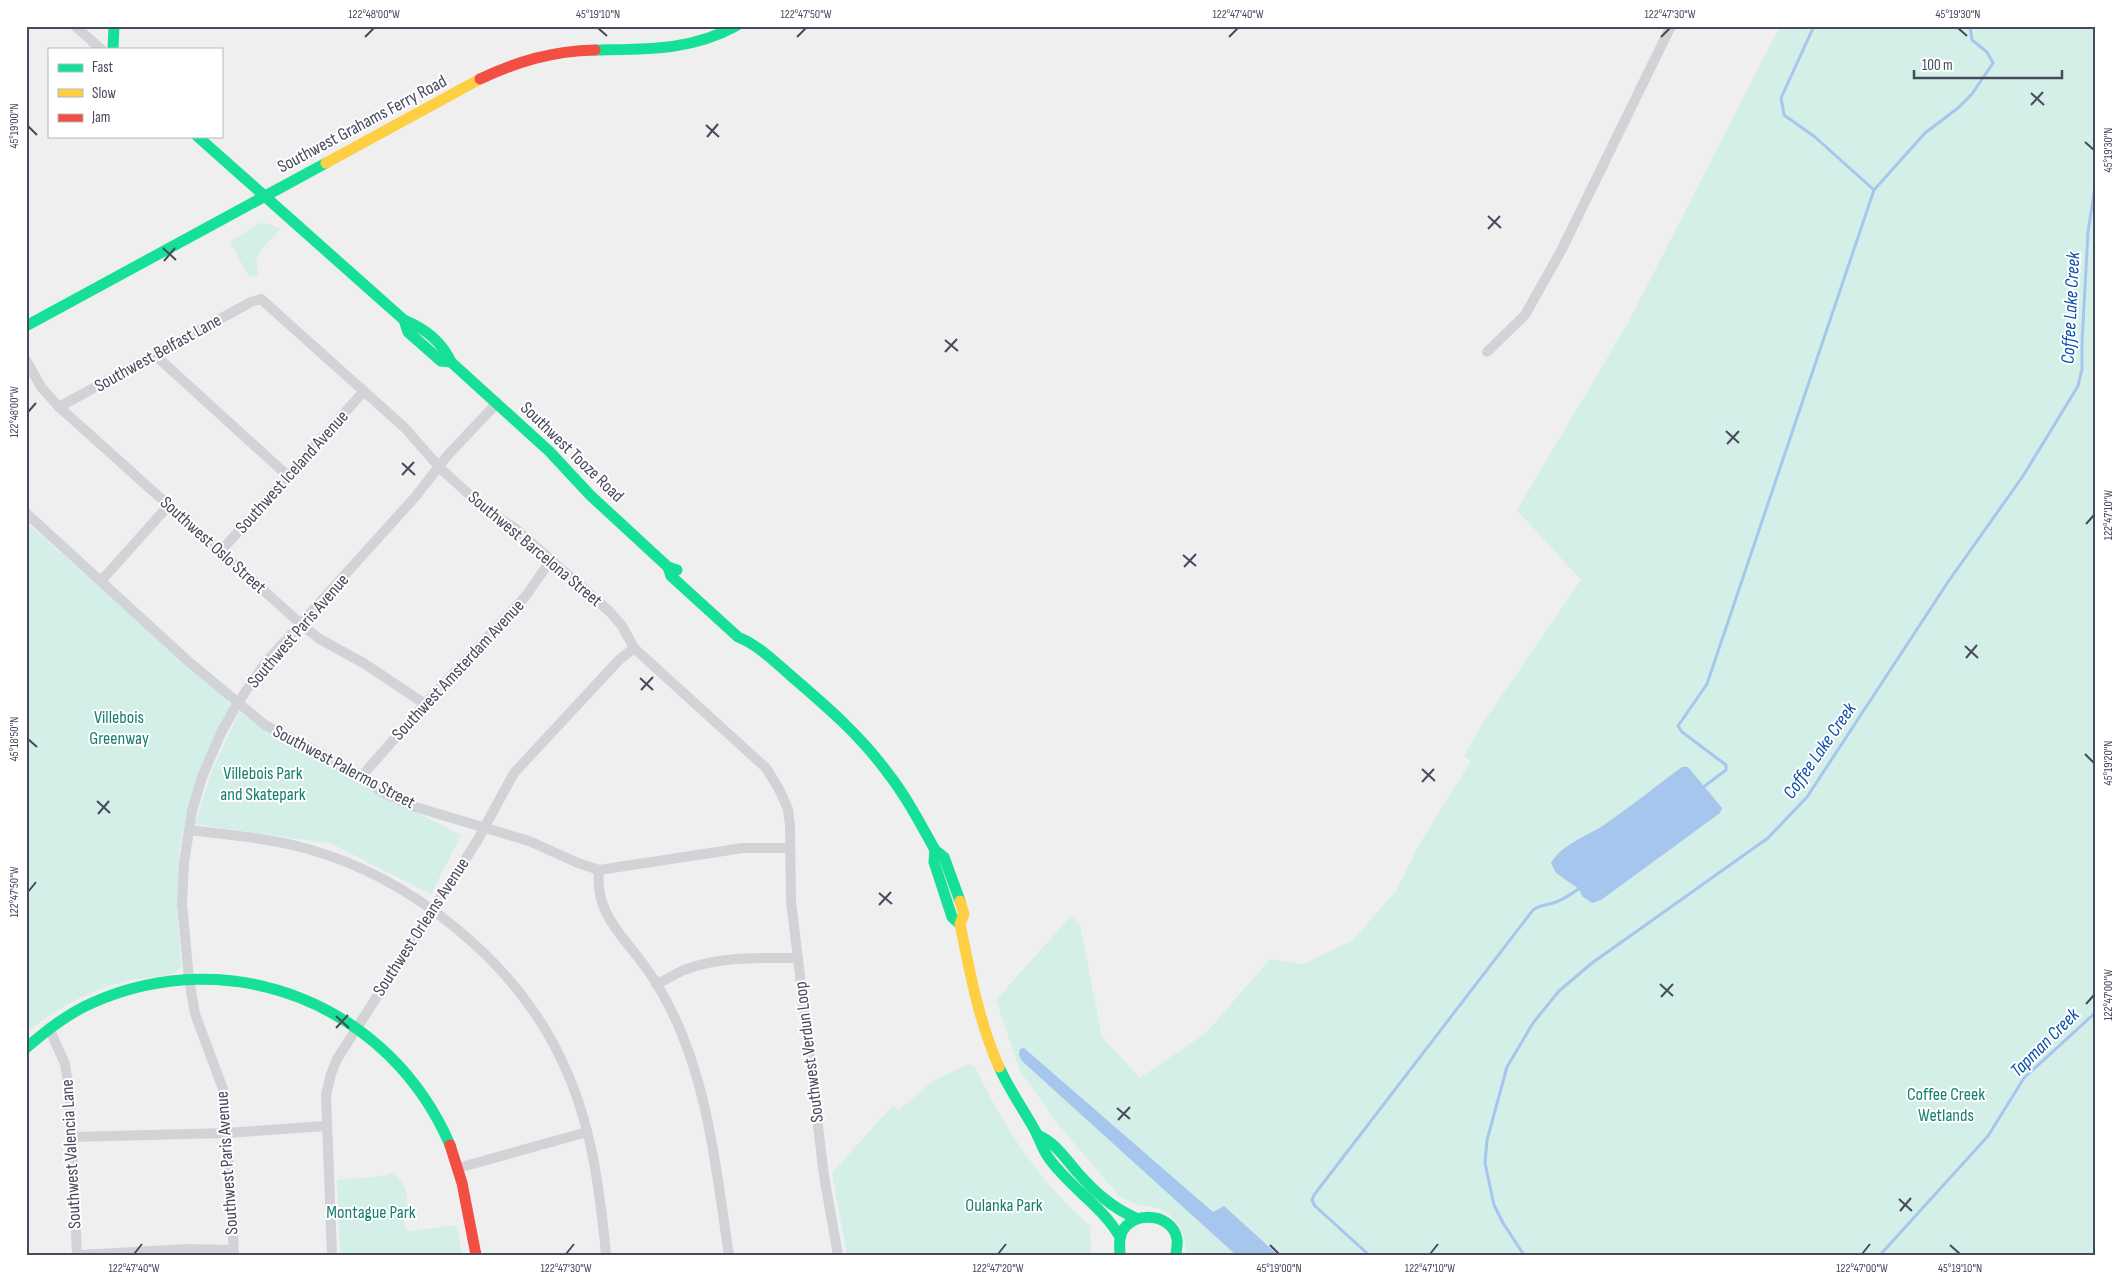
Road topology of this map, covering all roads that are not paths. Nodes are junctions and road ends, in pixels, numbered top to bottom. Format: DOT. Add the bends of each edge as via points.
graph roads {
  1 [pos="75,26"];
  2 [pos="114,26"];
  3 [pos="736,26"];
  4 [pos="1671,26"];
  5 [pos="100,48"];
  6 [pos="113,48"];
  7 [pos="199,138"];
  8 [pos="266,196"];
  9 [pos="256,299"];
  10 [pos="26,326"];
  11 [pos="1487,352"];
  12 [pos="155,355"];
  13 [pos="26,360"];
  14 [pos="364,391"];
  15 [pos="497,404"];
  16 [pos="59,407"];
  17 [pos="440,468"];
  18 [pos="288,476"];
  19 [pos="169,505"];
  20 [pos="26,513"];
  21 [pos="220,552"];
  22 [pos="551,560"];
  23 [pos="102,581"];
  24 [pos="301,624"];
  25 [pos="634,648"];
  26 [pos="237,704"];
  27 [pos="425,704"];
  28 [pos="360,778"];
  29 [pos="484,828"];
  30 [pos="189,830"];
  31 [pos="790,848"];
  32 [pos="599,870"];
  33 [pos="432,910"];
  34 [pos="798,958"];
  35 [pos="189,980"];
  36 [pos="656,984"];
  37 [pos="49,1028"];
  38 [pos="357,1028"];
  39 [pos="26,1048"];
  40 [pos="326,1126"];
  41 [pos="587,1132"];
  42 [pos="228,1133"];
  43 [pos="1036,1135"];
  44 [pos="72,1137"];
  45 [pos="458,1168"];
  46 [pos="1136,1218"];
  47 [pos="1120,1237"];
  48 [pos="233,1252"];
  49 [pos="1177,1254"];
  50 [pos="78,1255"];
  51 [pos="332,1255"];
  52 [pos="476,1255"];
  53 [pos="606,1255"];
  54 [pos="729,1255"];
  55 [pos="838,1255"];
  56 [pos="1120,1255"];
  1 -- 5 [label="street"];
  2 -- 6 [label="main road"];
  3 -- 8 [label="main road, Southwest Grahams Ferry Road" via="716,37 690,45 564,52 536,56 513,64"];
  4 -- 11 [label="street" via="1561,251 1525,315"];
  7 -- 8 [label="main road, Southwest Tooze Road"];
  8 -- 10 [label="main road, Southwest Grahams Ferry Road"];
  8 -- 15 [label="main road, Southwest Tooze Road" via="404,320 416,324"];
  9 -- 12 [label="street, Southwest Belfast Lane"];
  9 -- 14 [label="street, Southwest Barcelona Street" via="271,307"];
  12 -- 16 [label="street, Southwest Belfast Lane"];
  12 -- 18 [label="street"];
  13 -- 16 [label="street, Southwest Oslo Street" via="40,387"];
  14 -- 17 [label="street, Southwest Barcelona Street" via="409,432"];
  14 -- 18 [label="street, Southwest Iceland Avenue"];
  15 -- 17 [label="street, Southwest Paris Avenue"];
  15 -- 43 [label="main road, Southwest Tooze Road" via="668,567 678,570 746,630 751,642 870,751 906,799 935,850 944,857 956,887 964,914 960,924 988,1041"];
  16 -- 19 [label="street, Southwest Oslo Street"];
  17 -- 22 [label="street, Southwest Barcelona Street" via="485,509 516,529"];
  17 -- 24 [label="street, Southwest Paris Avenue"];
  18 -- 21 [label="street, Southwest Iceland Avenue"];
  19 -- 21 [label="street, Southwest Oslo Street"];
  19 -- 23 [label="street"];
  20 -- 23 [label="street, Southwest Palermo Street"];
  21 -- 24 [label="street, Southwest Oslo Street"];
  22 -- 25 [label="street, Southwest Barcelona Street" via="610,612"];
  22 -- 27 [label="street, Southwest Amsterdam Avenue" via="526,597"];
  23 -- 26 [label="street, Southwest Palermo Street"];
  24 -- 26 [label="street, Southwest Paris Avenue" via="266,662"];
  24 -- 27 [label="street, Southwest Oslo Street" via="318,638 365,664"];
  25 -- 29 [label="street, Southwest Orleans Avenue" via="619,660 514,774"];
  25 -- 31 [label="street, Southwest Barcelona Street" via="766,768 788,809"];
  26 -- 28 [label="street, Southwest Palermo Street" via="265,725"];
  26 -- 30 [label="street, Southwest Paris Avenue" via="202,777"];
  27 -- 28 [label="street, Southwest Amsterdam Avenue"];
  28 -- 29 [label="street, Southwest Palermo Street" via="412,806"];
  29 -- 32 [label="street, Southwest Palermo Street" via="541,845"];
  29 -- 33 [label="street, Southwest Orleans Avenue"];
  30 -- 33 [label="street" via="276,841 316,851 378,876"];
  30 -- 35 [label="street, Southwest Paris Avenue" via="182,904"];
  31 -- 32 [label="street, Southwest Palermo Street" via="743,848"];
  31 -- 34 [label="street, Southwest Verdun Loop" via="791,901"];
  32 -- 36 [label="street" via="597,884 605,911"];
  33 -- 38 [label="street, Southwest Orleans Avenue"];
  33 -- 41 [label="street" via="500,971 535,1013 562,1061"];
  34 -- 36 [label="street" via="756,958 701,965"];
  34 -- 55 [label="street, Southwest Verdun Loop" via="824,1176"];
  35 -- 37 [label="main road" via="128,989 86,1005"];
  35 -- 38 [label="main road" via="265,986 326,1009"];
  35 -- 42 [label="street, Southwest Paris Avenue" via="195,1014 223,1089"];
  36 -- 54 [label="street" via="678,1025 703,1097"];
  37 -- 39 [label="main road"];
  37 -- 44 [label="street, Southwest Valencia Lane" via="66,1070"];
  38 -- 40 [label="street, Southwest Orleans Avenue" via="331,1074 326,1095"];
  38 -- 45 [label="main road" via="395,1062 421,1092 446,1135"];
  40 -- 42 [label="street"];
  40 -- 51 [label="street, Southwest Orleans Avenue"];
  41 -- 45 [label="street"];
  41 -- 53 [label="street" via="598,1181"];
  42 -- 44 [label="street"];
  42 -- 48 [label="street, Southwest Paris Avenue"];
  43 -- 46 [label="main road" via="1048,1138 1117,1210"];
  43 -- 47 [label="main road, Southwest Tooze Road" via="1039,1145 1060,1171 1110,1218"];
  44 -- 50 [label="street, Southwest Valencia Lane"];
  45 -- 52 [label="main road"];
  46 -- 47 [label="main road"];
  46 -- 49 [label="main road" via="1155,1216 1170,1225 1178,1240"];
  47 -- 56 [label="main road"];
  48 -- 50 [label="street" via="187,1249"];
}
